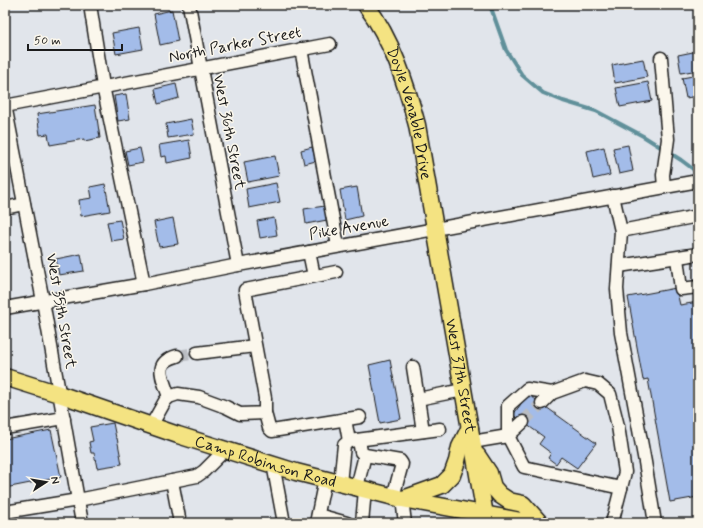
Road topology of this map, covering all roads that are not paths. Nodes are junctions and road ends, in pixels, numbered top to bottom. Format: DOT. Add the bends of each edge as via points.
graph roads {
  1 [pos="90,5"];
  2 [pos="189,5"];
  3 [pos="366,5"];
  4 [pos="330,44"];
  5 [pos="301,49"];
  6 [pos="661,58"];
  7 [pos="201,68"];
  8 [pos="103,86"];
  9 [pos="5,105"];
  10 [pos="696,181"];
  11 [pos="664,187"];
  12 [pos="613,196"];
  13 [pos="24,204"];
  14 [pos="5,208"];
  15 [pos="698,216"];
  16 [pos="436,229"];
  17 [pos="621,231"];
  18 [pos="338,246"];
  19 [pos="309,252"];
  20 [pos="698,254"];
  21 [pos="676,258"];
  22 [pos="238,265"];
  23 [pos="620,266"];
  24 [pos="336,272"];
  25 [pos="314,276"];
  26 [pos="144,284"];
  27 [pos="698,287"];
  28 [pos="43,301"];
  29 [pos="5,308"];
  30 [pos="255,346"];
  31 [pos="197,353"];
  32 [pos="177,356"];
  33 [pos="413,368"];
  34 [pos="5,377"];
  35 [pos="463,390"];
  36 [pos="552,393"];
  37 [pos="59,394"];
  38 [pos="169,397"];
  39 [pos="418,399"];
  40 [pos="542,403"];
  41 [pos="265,413"];
  42 [pos="360,417"];
  43 [pos="64,418"];
  44 [pos="345,419"];
  45 [pos="523,422"];
  46 [pos="151,426"];
  47 [pos="5,428"];
  48 [pos="440,429"];
  49 [pos="423,431"];
  50 [pos="508,436"];
  51 [pos="472,440"];
  52 [pos="354,441"];
  53 [pos="225,450"];
  54 [pos="365,455"];
  55 [pos="272,464"];
  56 [pos="172,481"];
  57 [pos="333,481"];
  58 [pos="361,488"];
  59 [pos="621,488"];
  60 [pos="397,498"];
  61 [pos="78,500"];
  62 [pos="5,512"];
  63 [pos="317,519"];
  64 [pos="486,519"];
  65 [pos="82,523"];
  66 [pos="180,523"];
  67 [pos="284,523"];
  68 [pos="347,523"];
  69 [pos="362,523"];
  70 [pos="405,523"];
  71 [pos="532,523"];
  72 [pos="540,523"];
  73 [pos="612,523"];
  74 [pos="655,523"];
  1 -- 8 [label="street"];
  2 -- 7 [label="street, West 36th Street"];
  3 -- 16 [label="main road, Doyle Venable Drive" via="386,38 410,96"];
  4 -- 5 [label="street, North Parker Street"];
  5 -- 7 [label="street, North Parker Street"];
  5 -- 18 [label="street"];
  6 -- 11 [label="street" via="668,139"];
  7 -- 8 [label="street, North Parker Street"];
  7 -- 22 [label="street, West 36th Street"];
  8 -- 9 [label="street, North Parker Street"];
  8 -- 26 [label="street"];
  9 -- 13 [label="street, West 35th Street"];
  10 -- 11 [label="street, Pike Avenue"];
  11 -- 12 [label="street, Pike Avenue"];
  12 -- 16 [label="street, Pike Avenue"];
  12 -- 17 [label="street"];
  13 -- 14 [label="street"];
  13 -- 28 [label="street, West 35th Street"];
  15 -- 17 [label="street"];
  16 -- 18 [label="street, Pike Avenue"];
  16 -- 35 [label="main road, West 37th Street"];
  17 -- 23 [label="street"];
  18 -- 19 [label="street, Pike Avenue"];
  19 -- 22 [label="street, Pike Avenue"];
  19 -- 25 [label="street"];
  20 -- 21 [label="street"];
  21 -- 23 [label="street"];
  21 -- 27 [label="street" via="680,289"];
  22 -- 26 [label="street, Pike Avenue"];
  23 -- 74 [label="street" via="617,289 621,333"];
  24 -- 25 [label="street"];
  25 -- 30 [label="street" via="245,290"];
  26 -- 28 [label="street, Pike Avenue"];
  28 -- 29 [label="street, Pike Avenue"];
  28 -- 37 [label="street, West 35th Street"];
  30 -- 31 [label="street"];
  30 -- 41 [label="street" via="265,398"];
  32 -- 38 [label="street" via="164,361 162,366"];
  33 -- 39 [label="street"];
  34 -- 37 [label="main road, Camp Robinson Road"];
  35 -- 39 [label="street"];
  35 -- 51 [label="main road, West 37th Street"];
  36 -- 40 [label="street"];
  36 -- 50 [label="street" via="526,389 508,406"];
  36 -- 59 [label="street" via="585,381 598,384 610,394 625,472"];
  37 -- 43 [label="street, West 35th Street"];
  37 -- 46 [label="main road, Camp Robinson Road"];
  38 -- 41 [label="street" via="178,394 199,397 240,414"];
  38 -- 46 [label="street"];
  39 -- 49 [label="street"];
  41 -- 44 [label="street" via="272,431"];
  42 -- 44 [label="street"];
  43 -- 47 [label="street"];
  43 -- 61 [label="street, West 35th Street"];
  44 -- 52 [label="street"];
  45 -- 50 [label="street"];
  46 -- 53 [label="main road, Camp Robinson Road"];
  48 -- 49 [label="street"];
  49 -- 52 [label="street"];
  50 -- 51 [label="street"];
  50 -- 59 [label="street" via="524,467"];
  51 -- 60 [label="main road" via="460,447 452,475 442,485"];
  51 -- 64 [label="main road, West 37th Street"];
  51 -- 72 [label="main road" via="500,495 509,501 523,504"];
  52 -- 54 [label="street"];
  52 -- 57 [label="street" via="344,444"];
  53 -- 55 [label="main road, Camp Robinson Road"];
  53 -- 56 [label="street" via="197,476"];
  54 -- 58 [label="street"];
  54 -- 60 [label="street" via="400,461 402,464"];
  55 -- 57 [label="main road, Camp Robinson Road"];
  55 -- 67 [label="street"];
  56 -- 61 [label="street"];
  56 -- 66 [label="street"];
  57 -- 58 [label="main road, Camp Robinson Road"];
  57 -- 63 [label="street"];
  58 -- 60 [label="main road, Camp Robinson Road"];
  58 -- 69 [label="street"];
  59 -- 73 [label="street"];
  60 -- 64 [label="main road, Camp Robinson Road"];
  60 -- 70 [label="street"];
  61 -- 62 [label="street"];
  61 -- 65 [label="street, West 35th Street"];
  63 -- 68 [label="street"];
  64 -- 71 [label="main road, Camp Robinson Road"];
}
